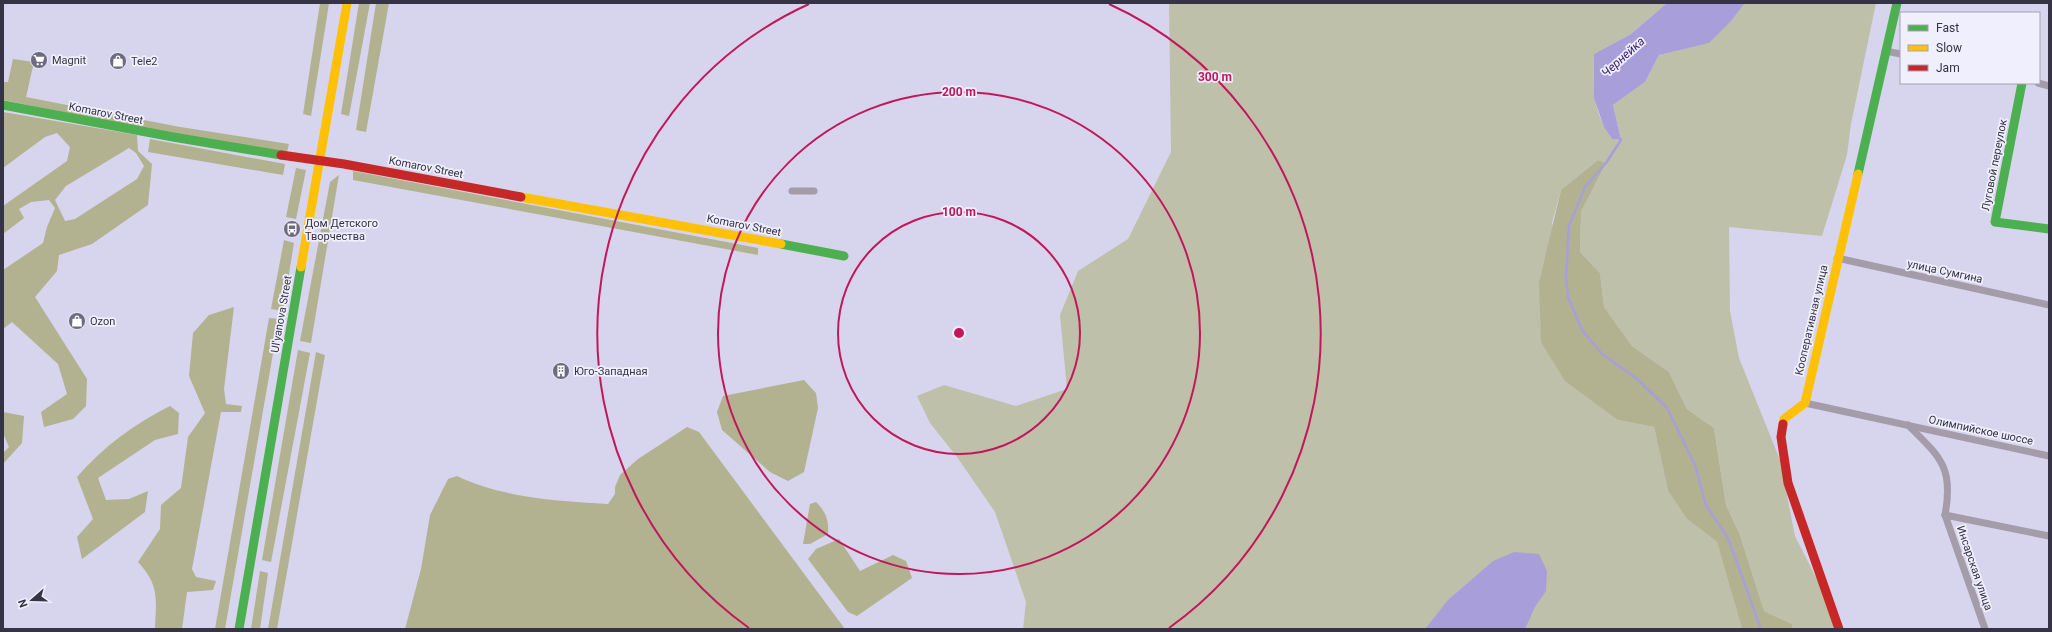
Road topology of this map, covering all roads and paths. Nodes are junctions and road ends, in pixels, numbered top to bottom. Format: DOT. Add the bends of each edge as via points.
graph roads {
  1 [pos="347,3"];
  2 [pos="1896,3"];
  3 [pos="1886,51"];
  4 [pos="1900,54"];
  5 [pos="2022,84"];
  6 [pos="3,105"];
  7 [pos="320,160"];
  8 [pos="792,191"];
  9 [pos="814,191"];
  10 [pos="2049,230"];
  11 [pos="844,256"];
  12 [pos="1837,258"];
  13 [pos="2049,304"];
  14 [pos="1805,403"];
  15 [pos="1908,425"];
  16 [pos="2049,456"];
  17 [pos="1945,515"];
  18 [pos="2049,536"];
  19 [pos="239,629"];
  20 [pos="1839,629"];
  21 [pos="1985,629"];
  1 -- 7 [label="street, Ul'yanova Street"];
  2 -- 3 [label="street, Кооперативная улица"];
  3 -- 4 [label="street"];
  3 -- 12 [label="street, Кооперативная улица"];
  5 -- 10 [label="street, Луговой переулок" via="1995,222"];
  6 -- 7 [label="street, Komarov Street" via="178,139"];
  7 -- 11 [label="street, Komarov Street"];
  7 -- 19 [label="street, Ul'yanova Street"];
  8 -- 9 [label="street"];
  12 -- 13 [label="street, улица Сумгина"];
  12 -- 14 [label="street, Кооперативная улица"];
  14 -- 15 [label="street, Олимпийское шоссе"];
  14 -- 20 [label="street" via="1784,419 1781,438 1788,483"];
  15 -- 16 [label="street, Олимпийское шоссе"];
  15 -- 17 [label="street" via="1938,456 1946,473 1949,495"];
  17 -- 18 [label="street"];
  17 -- 21 [label="street, Инсарская улица"];
}
